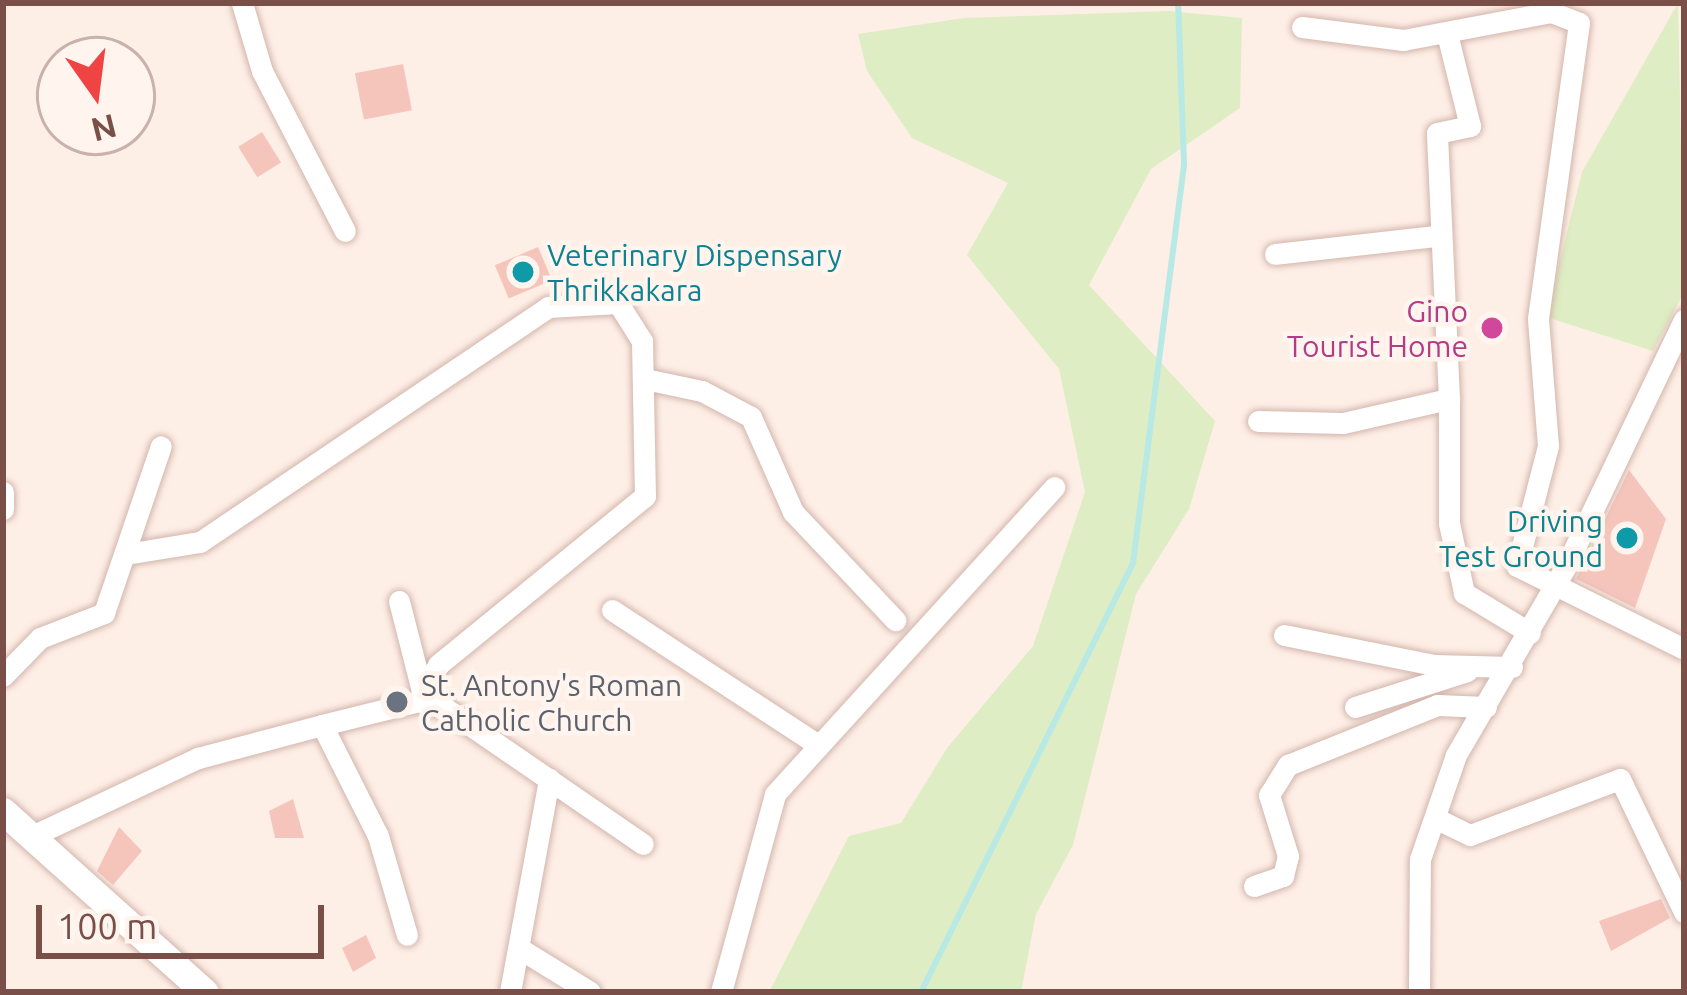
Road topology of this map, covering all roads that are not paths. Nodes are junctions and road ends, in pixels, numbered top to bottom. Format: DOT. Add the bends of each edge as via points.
graph roads {
  1 [pos="242,3"];
  2 [pos="1302,27"];
  3 [pos="1448,38"];
  4 [pos="345,231"];
  5 [pos="1436,236"];
  6 [pos="1275,254"];
  7 [pos="1684,320"];
  8 [pos="645,379"];
  9 [pos="1449,399"];
  10 [pos="1258,421"];
  11 [pos="161,446"];
  12 [pos="1054,487"];
  13 [pos="3,492"];
  14 [pos="3,509"];
  15 [pos="132,553"];
  16 [pos="1553,590"];
  17 [pos="399,601"];
  18 [pos="612,610"];
  19 [pos="896,620"];
  20 [pos="1530,634"];
  21 [pos="1284,635"];
  22 [pos="1684,649"];
  23 [pos="1479,667"];
  24 [pos="1512,667"];
  25 [pos="3,676"];
  26 [pos="420,696"];
  27 [pos="1355,707"];
  28 [pos="1486,707"];
  29 [pos="322,725"];
  30 [pos="814,742"];
  31 [pos="549,779"];
  32 [pos="3,811"];
  33 [pos="1435,818"];
  34 [pos="30,837"];
  35 [pos="643,844"];
  36 [pos="1660,862"];
  37 [pos="1684,869"];
  38 [pos="1254,886"];
  39 [pos="1684,912"];
  40 [pos="407,935"];
  41 [pos="522,950"];
  42 [pos="205,992"];
  43 [pos="510,992"];
  44 [pos="590,992"];
  45 [pos="721,992"];
  46 [pos="1419,992"];
  1 -- 4 [label="street" via="262,71"];
  2 -- 3 [label="street"];
  3 -- 5 [label="street" via="1470,126 1437,133"];
  3 -- 16 [label="street" via="1551,12 1579,23 1538,319 1548,446 1515,550 1528,579"];
  5 -- 6 [label="street"];
  5 -- 9 [label="street" via="1449,267"];
  7 -- 16 [label="street"];
  8 -- 15 [label="street" via="637,324 618,303 548,307 200,542"];
  8 -- 19 [label="street" via="751,417 793,512"];
  8 -- 26 [label="street" via="645,496 514,598"];
  9 -- 10 [label="street" via="1343,423"];
  9 -- 20 [label="street" via="1449,523 1464,593"];
  11 -- 15 [label="street"];
  12 -- 30 [label="street"];
  13 -- 14 [label="street"];
  15 -- 25 [label="street" via="104,613 40,638"];
  16 -- 20 [label="street"];
  16 -- 22 [label="street"];
  17 -- 26 [label="street"];
  18 -- 30 [label="street"];
  20 -- 24 [label="street"];
  21 -- 23 [label="street"];
  23 -- 24 [label="street"];
  23 -- 27 [label="street"];
  24 -- 28 [label="street"];
  26 -- 29 [label="street"];
  26 -- 31 [label="street" via="477,723"];
  28 -- 33 [label="street"];
  28 -- 38 [label="street" via="1437,704 1288,765 1269,795 1288,856 1283,877"];
  29 -- 34 [label="street" via="198,758"];
  29 -- 40 [label="street" via="378,836"];
  30 -- 45 [label="street" via="775,794"];
  31 -- 35 [label="street"];
  31 -- 41 [label="street"];
  32 -- 34 [label="street"];
  33 -- 36 [label="street" via="1470,835 1620,779"];
  33 -- 46 [label="street" via="1420,860"];
  34 -- 42 [label="street"];
  36 -- 37 [label="street"];
  36 -- 39 [label="street"];
  41 -- 43 [label="street"];
  41 -- 44 [label="street"];
}
